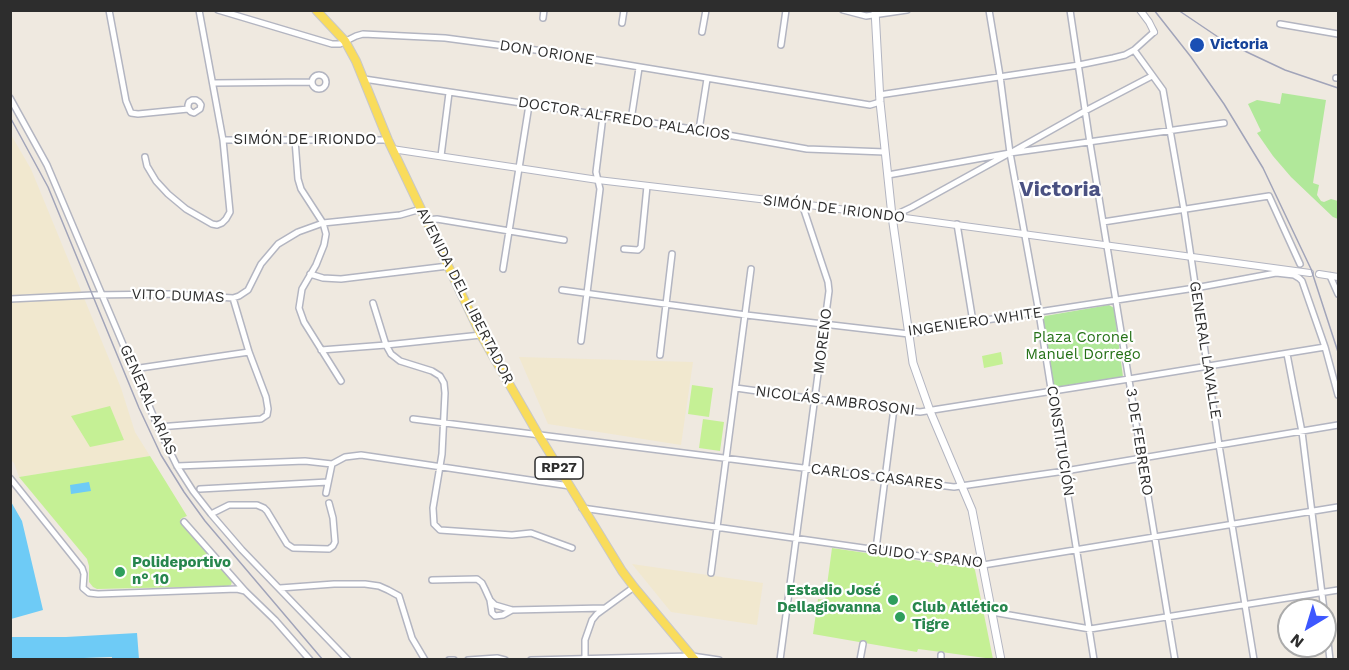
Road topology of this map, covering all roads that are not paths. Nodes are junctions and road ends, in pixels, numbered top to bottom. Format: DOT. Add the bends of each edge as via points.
graph roads {
  1 [pos="109,10"];
  2 [pos="200,10"];
  3 [pos="218,10"];
  4 [pos="316,10"];
  5 [pos="544,10"];
  6 [pos="624,10"];
  7 [pos="706,10"];
  8 [pos="786,10"];
  9 [pos="843,10"];
  10 [pos="907,10"];
  11 [pos="989,10"];
  12 [pos="1070,10"];
  13 [pos="1138,10"];
  14 [pos="874,13"];
  15 [pos="543,18"];
  16 [pos="622,23"];
  17 [pos="1280,24"];
  18 [pos="702,32"];
  19 [pos="1154,32"];
  20 [pos="1338,34"];
  21 [pos="345,41"];
  22 [pos="781,45"];
  23 [pos="1134,50"];
  24 [pos="1079,64"];
  25 [pos="639,68"];
  26 [pos="1000,76"];
  27 [pos="1152,76"];
  28 [pos="364,79"];
  29 [pos="707,79"];
  30 [pos="312,82"];
  31 [pos="214,83"];
  32 [pos="450,93"];
  33 [pos="10,98"];
  34 [pos="880,98"];
  35 [pos="529,105"];
  36 [pos="188,109"];
  37 [pos="1085,111"];
  38 [pos="603,116"];
  39 [pos="631,120"];
  40 [pos="1224,123"];
  41 [pos="699,130"];
  42 [pos="1170,131"];
  43 [pos="223,140"];
  44 [pos="295,140"];
  45 [pos="388,140"];
  46 [pos="1090,143"];
  47 [pos="392,148"];
  48 [pos="885,152"];
  49 [pos="1010,153"];
  50 [pos="441,156"];
  51 [pos="145,157"];
  52 [pos="519,168"];
  53 [pos="888,175"];
  54 [pos="598,180"];
  55 [pos="647,186"];
  56 [pos="802,204"];
  57 [pos="421,209"];
  58 [pos="1184,210"];
  59 [pos="892,216"];
  60 [pos="426,220"];
  61 [pos="1103,222"];
  62 [pos="323,223"];
  63 [pos="957,224"];
  64 [pos="509,231"];
  65 [pos="1024,234"];
  66 [pos="564,240"];
  67 [pos="1107,245"];
  68 [pos="624,249"];
  69 [pos="672,254"];
  70 [pos="1191,257"];
  71 [pos="1300,264"];
  72 [pos="448,266"];
  73 [pos="503,269"];
  74 [pos="752,269"];
  75 [pos="1276,271"];
  76 [pos="1310,273"];
  77 [pos="310,274"];
  78 [pos="1319,274"];
  79 [pos="1330,276"];
  80 [pos="1338,278"];
  81 [pos="1196,288"];
  82 [pos="562,290"];
  83 [pos="587,294"];
  84 [pos="1338,294"];
  85 [pos="103,295"];
  86 [pos="233,298"];
  87 [pos="10,299"];
  88 [pos="1117,301"];
  89 [pos="373,303"];
  90 [pos="666,304"];
  91 [pos="1039,313"];
  92 [pos="746,315"];
  93 [pos="972,322"];
  94 [pos="825,324"];
  95 [pos="909,334"];
  96 [pos="481,335"];
  97 [pos="581,341"];
  98 [pos="386,345"];
  99 [pos="1325,347"];
  100 [pos="321,350"];
  101 [pos="249,352"];
  102 [pos="1287,354"];
  103 [pos="660,355"];
  104 [pos="1207,367"];
  105 [pos="134,369"];
  106 [pos="1129,379"];
  107 [pos="341,381"];
  108 [pos="736,388"];
  109 [pos="1052,391"];
  110 [pos="1338,395"];
  111 [pos="815,399"];
  112 [pos="894,408"];
  113 [pos="930,411"];
  114 [pos="413,419"];
  115 [pos="444,423"];
  116 [pos="1338,425"];
  117 [pos="158,427"];
  118 [pos="1302,432"];
  119 [pos="538,434"];
  120 [pos="1219,445"];
  121 [pos="727,458"];
  122 [pos="1142,458"];
  123 [pos="332,464"];
  124 [pos="177,466"];
  125 [pos="441,466"];
  126 [pos="806,468"];
  127 [pos="1065,471"];
  128 [pos="10,478"];
  129 [pos="885,479"];
  130 [pos="328,482"];
  131 [pos="570,486"];
  132 [pos="962,487"];
  133 [pos="200,489"];
  134 [pos="326,494"];
  135 [pos="328,503"];
  136 [pos="1338,507"];
  137 [pos="582,508"];
  138 [pos="1312,510"];
  139 [pos="211,514"];
  140 [pos="184,522"];
  141 [pos="1233,524"];
  142 [pos="718,528"];
  143 [pos="1155,537"];
  144 [pos="796,539"];
  145 [pos="572,548"];
  146 [pos="876,549"];
  147 [pos="1076,549"];
  148 [pos="983,565"];
  149 [pos="711,573"];
  150 [pos="432,580"];
  151 [pos="634,587"];
  152 [pos="280,588"];
  153 [pos="1338,590"];
  154 [pos="245,591"];
  155 [pos="1323,592"];
  156 [pos="1323,598"];
  157 [pos="490,600"];
  158 [pos="1245,605"];
  159 [pos="605,608"];
  160 [pos="512,610"];
  161 [pos="992,612"];
  162 [pos="1168,617"];
  163 [pos="1090,629"];
  164 [pos="863,644"];
  165 [pos="308,657"];
  166 [pos="693,658"];
  167 [pos="585,659"];
  168 [pos="300,660"];
  169 [pos="348,660"];
  170 [pos="425,660"];
  171 [pos="449,660"];
  172 [pos="454,660"];
  173 [pos="468,660"];
  174 [pos="505,660"];
  175 [pos="531,660"];
  176 [pos="719,660"];
  177 [pos="780,660"];
  178 [pos="860,660"];
  179 [pos="1001,660"];
  180 [pos="1094,660"];
  181 [pos="1175,660"];
  182 [pos="1254,660"];
  1 -- 36 [label="street" via="131,113"];
  2 -- 31 [label="street"];
  3 -- 21 [label="street, DON ORIONE" via="332,44"];
  4 -- 21 [label="main road, AVENIDA DEL LIBERTADOR / RP27"];
  5 -- 15 [label="street"];
  6 -- 16 [label="street"];
  7 -- 18 [label="street"];
  8 -- 22 [label="street"];
  9 -- 14 [label="street" via="866,16"];
  10 -- 14 [label="street"];
  11 -- 26 [label="street, CONSTITUCIÓN"];
  12 -- 24 [label="street, 3 DE FEBRERO"];
  13 -- 19 [label="street"];
  14 -- 34 [label="main road"];
  17 -- 20 [label="street"];
  19 -- 23 [label="street, DON ORIONE"];
  21 -- 25 [label="street, DON ORIONE" via="363,34 445,38"];
  21 -- 28 [label="main road, AVENIDA DEL LIBERTADOR / RP27"];
  23 -- 24 [label="street, DON ORIONE"];
  23 -- 27 [label="street, GENERAL LAVALLE"];
  24 -- 26 [label="street, DON ORIONE"];
  24 -- 37 [label="street, 3 DE FEBRERO"];
  25 -- 29 [label="street, DON ORIONE"];
  25 -- 39 [label="street"];
  26 -- 34 [label="street, DON ORIONE"];
  26 -- 49 [label="street, CONSTITUCIÓN"];
  27 -- 37 [label="street"];
  27 -- 42 [label="street, GENERAL LAVALLE" via="1163,90"];
  28 -- 32 [label="street, DOCTOR ALFREDO PALACIOS"];
  28 -- 45 [label="main road, AVENIDA DEL LIBERTADOR / RP27"];
  29 -- 34 [label="street, DON ORIONE" via="870,105"];
  29 -- 41 [label="street"];
  30 -- 31 [label="street"];
  31 -- 43 [label="street"];
  32 -- 35 [label="street, DOCTOR ALFREDO PALACIOS"];
  32 -- 50 [label="street"];
  33 -- 85 [label="street, GENERAL ARIAS" via="46,165"];
  34 -- 48 [label="main road"];
  35 -- 38 [label="street, DOCTOR ALFREDO PALACIOS"];
  35 -- 52 [label="street"];
  37 -- 46 [label="street, 3 DE FEBRERO"];
  37 -- 49 [label="street"];
  38 -- 39 [label="street, DOCTOR ALFREDO PALACIOS"];
  38 -- 54 [label="street"];
  39 -- 41 [label="street, DOCTOR ALFREDO PALACIOS"];
  40 -- 42 [label="street"];
  41 -- 48 [label="street, DOCTOR ALFREDO PALACIOS" via="807,148"];
  42 -- 46 [label="street"];
  42 -- 58 [label="street, GENERAL LAVALLE"];
  43 -- 44 [label="street, SIMÓN DE IRIONDO"];
  43 -- 51 [label="street" via="230,212 222,223 212,224 168,194 156,182"];
  44 -- 45 [label="street, SIMÓN DE IRIONDO"];
  44 -- 62 [label="street" via="301,189"];
  45 -- 47 [label="main road, AVENIDA DEL LIBERTADOR / RP27"];
  46 -- 49 [label="street"];
  46 -- 61 [label="street, 3 DE FEBRERO"];
  47 -- 50 [label="street, SIMÓN DE IRIONDO"];
  47 -- 57 [label="main road, AVENIDA DEL LIBERTADOR / RP27"];
  48 -- 53 [label="main road"];
  49 -- 53 [label="street"];
  49 -- 59 [label="street"];
  49 -- 65 [label="street, CONSTITUCIÓN"];
  50 -- 52 [label="street, SIMÓN DE IRIONDO"];
  52 -- 54 [label="street, SIMÓN DE IRIONDO"];
  52 -- 64 [label="street"];
  53 -- 59 [label="main road"];
  54 -- 55 [label="street, SIMÓN DE IRIONDO"];
  54 -- 83 [label="street"];
  55 -- 56 [label="street, SIMÓN DE IRIONDO"];
  55 -- 68 [label="street" via="641,248"];
  56 -- 59 [label="street, SIMÓN DE IRIONDO"];
  56 -- 94 [label="street, MORENO" via="828,282"];
  57 -- 60 [label="main road, AVENIDA DEL LIBERTADOR / RP27"];
  57 -- 62 [label="street, VITO DUMAS"];
  58 -- 61 [label="street"];
  58 -- 70 [label="street, GENERAL LAVALLE"];
  58 -- 71 [label="street" via="1269,196"];
  59 -- 63 [label="street, SIMÓN DE IRIONDO"];
  59 -- 95 [label="main road"];
  60 -- 64 [label="street"];
  60 -- 72 [label="main road, AVENIDA DEL LIBERTADOR / RP27"];
  61 -- 67 [label="street, 3 DE FEBRERO"];
  62 -- 77 [label="street" via="324,245"];
  62 -- 86 [label="street, VITO DUMAS" via="278,244 261,264 248,290"];
  63 -- 65 [label="street, SIMÓN DE IRIONDO"];
  63 -- 93 [label="street"];
  64 -- 66 [label="street"];
  64 -- 73 [label="street"];
  65 -- 67 [label="street, SIMÓN DE IRIONDO"];
  65 -- 91 [label="street, CONSTITUCIÓN"];
  67 -- 70 [label="street, SIMÓN DE IRIONDO"];
  67 -- 88 [label="street, 3 DE FEBRERO"];
  69 -- 90 [label="street"];
  70 -- 75 [label="street, SIMÓN DE IRIONDO"];
  70 -- 81 [label="street, GENERAL LAVALLE"];
  72 -- 77 [label="street" via="341,279"];
  72 -- 96 [label="main road, AVENIDA DEL LIBERTADOR / RP27"];
  74 -- 92 [label="street"];
  75 -- 76 [label="street"];
  75 -- 81 [label="street, INGENIERO WHITE"];
  75 -- 99 [label="street, SIMÓN DE IRIONDO" via="1302,281"];
  77 -- 100 [label="street" via="299,308"];
  78 -- 79 [label="street"];
  79 -- 80 [label="street"];
  79 -- 84 [label="street"];
  81 -- 88 [label="street, INGENIERO WHITE"];
  81 -- 104 [label="street, GENERAL LAVALLE"];
  82 -- 83 [label="street, INGENIERO WHITE"];
  83 -- 90 [label="street, INGENIERO WHITE"];
  83 -- 97 [label="street"];
  85 -- 86 [label="street, VITO DUMAS"];
  85 -- 87 [label="street, VITO DUMAS"];
  85 -- 105 [label="street, GENERAL ARIAS"];
  86 -- 101 [label="street"];
  88 -- 91 [label="street, INGENIERO WHITE"];
  88 -- 106 [label="street, 3 DE FEBRERO"];
  89 -- 98 [label="street"];
  90 -- 92 [label="street, INGENIERO WHITE"];
  90 -- 103 [label="street"];
  91 -- 93 [label="street, INGENIERO WHITE"];
  91 -- 109 [label="street, CONSTITUCIÓN"];
  92 -- 94 [label="street, INGENIERO WHITE"];
  92 -- 108 [label="street"];
  93 -- 95 [label="street, INGENIERO WHITE"];
  94 -- 95 [label="street, INGENIERO WHITE"];
  94 -- 111 [label="street, MORENO"];
  95 -- 113 [label="main road" via="913,363"];
  96 -- 98 [label="street"];
  96 -- 119 [label="main road, AVENIDA DEL LIBERTADOR / RP27"];
  98 -- 100 [label="street"];
  98 -- 115 [label="street" via="400,362 440,376 445,393"];
  99 -- 102 [label="street, NICOLÁS AMBROSONI"];
  99 -- 110 [label="street"];
  100 -- 107 [label="street"];
  101 -- 105 [label="street"];
  101 -- 117 [label="street" via="266,397 267,415 261,419"];
  102 -- 104 [label="street, NICOLÁS AMBROSONI"];
  102 -- 118 [label="street"];
  104 -- 106 [label="street, NICOLÁS AMBROSONI"];
  104 -- 120 [label="street, GENERAL LAVALLE"];
  105 -- 117 [label="street, GENERAL ARIAS"];
  106 -- 109 [label="street, NICOLÁS AMBROSONI"];
  106 -- 122 [label="street, 3 DE FEBRERO"];
  108 -- 111 [label="street, NICOLÁS AMBROSONI"];
  108 -- 121 [label="street"];
  109 -- 113 [label="street, NICOLÁS AMBROSONI"];
  109 -- 127 [label="street, CONSTITUCIÓN"];
  111 -- 112 [label="street, NICOLÁS AMBROSONI"];
  111 -- 126 [label="street, MORENO"];
  112 -- 113 [label="street, NICOLÁS AMBROSONI"];
  112 -- 129 [label="street"];
  113 -- 132 [label="main road"];
  114 -- 115 [label="street, CARLOS CASARES"];
  115 -- 119 [label="street, CARLOS CASARES"];
  115 -- 125 [label="street"];
  116 -- 118 [label="street, CARLOS CASARES"];
  117 -- 124 [label="street, GENERAL ARIAS"];
  118 -- 120 [label="street, CARLOS CASARES"];
  118 -- 138 [label="street"];
  119 -- 121 [label="street, CARLOS CASARES"];
  119 -- 131 [label="main road, AVENIDA DEL LIBERTADOR / RP27"];
  120 -- 122 [label="street, CARLOS CASARES"];
  120 -- 141 [label="street, GENERAL LAVALLE"];
  121 -- 126 [label="street, CARLOS CASARES"];
  121 -- 142 [label="street"];
  122 -- 127 [label="street, CARLOS CASARES"];
  122 -- 143 [label="street, 3 DE FEBRERO"];
  123 -- 124 [label="street" via="305,461"];
  123 -- 125 [label="street" via="362,455"];
  123 -- 130 [label="street"];
  124 -- 139 [label="street, GENERAL ARIAS"];
  125 -- 131 [label="street"];
  125 -- 145 [label="street" via="433,507 437,528 512,536 531,533"];
  126 -- 129 [label="street, CARLOS CASARES"];
  126 -- 144 [label="street, MORENO"];
  127 -- 132 [label="street, CARLOS CASARES"];
  127 -- 147 [label="street, CONSTITUCIÓN"];
  128 -- 154 [label="street" via="82,568 85,591"];
  129 -- 132 [label="street, CARLOS CASARES"];
  129 -- 146 [label="street"];
  130 -- 133 [label="street"];
  130 -- 134 [label="street"];
  131 -- 137 [label="main road, AVENIDA DEL LIBERTADOR / RP27"];
  132 -- 148 [label="main road" via="972,510"];
  135 -- 139 [label="street" via="335,542 329,549 293,548 267,511 257,505 229,505"];
  136 -- 138 [label="street, GUIDO Y SPANO"];
  137 -- 142 [label="street, GUIDO Y SPANO"];
  137 -- 151 [label="main road, AVENIDA DEL LIBERTADOR / RP27"];
  138 -- 141 [label="street, GUIDO Y SPANO"];
  138 -- 155 [label="street"];
  139 -- 152 [label="street, GENERAL ARIAS"];
  140 -- 154 [label="street"];
  141 -- 143 [label="street, GUIDO Y SPANO"];
  141 -- 158 [label="street, GENERAL LAVALLE"];
  142 -- 144 [label="street, GUIDO Y SPANO"];
  142 -- 149 [label="street"];
  143 -- 147 [label="street, GUIDO Y SPANO"];
  143 -- 162 [label="street, 3 DE FEBRERO"];
  144 -- 146 [label="street, GUIDO Y SPANO"];
  144 -- 177 [label="street, MORENO"];
  146 -- 148 [label="street, GUIDO Y SPANO"];
  147 -- 148 [label="street, GUIDO Y SPANO"];
  147 -- 163 [label="street, CONSTITUCIÓN"];
  148 -- 161 [label="main road"];
  150 -- 157 [label="street" via="477,579"];
  151 -- 159 [label="street"];
  151 -- 166 [label="main road, AVENIDA DEL LIBERTADOR / RP27"];
  152 -- 169 [label="street, GENERAL ARIAS"];
  152 -- 170 [label="street" via="365,585 395,593"];
  153 -- 155 [label="street"];
  154 -- 165 [label="street"];
  155 -- 156 [label="street"];
  155 -- 158 [label="street"];
  157 -- 160 [label="street"];
  157 -- 160 [label="street" via="495,616"];
  158 -- 162 [label="street"];
  158 -- 182 [label="street, GENERAL LAVALLE"];
  159 -- 160 [label="street"];
  159 -- 167 [label="street" via="588,629"];
  161 -- 163 [label="street"];
  161 -- 179 [label="main road"];
  162 -- 163 [label="street"];
  162 -- 181 [label="street, 3 DE FEBRERO"];
  163 -- 180 [label="street, CONSTITUCIÓN"];
  164 -- 178 [label="street"];
  165 -- 168 [label="street"];
  166 -- 167 [label="street"];
  166 -- 176 [label="street"];
  167 -- 175 [label="street"];
  171 -- 172 [label="street"];
  173 -- 174 [label="street"];
}
